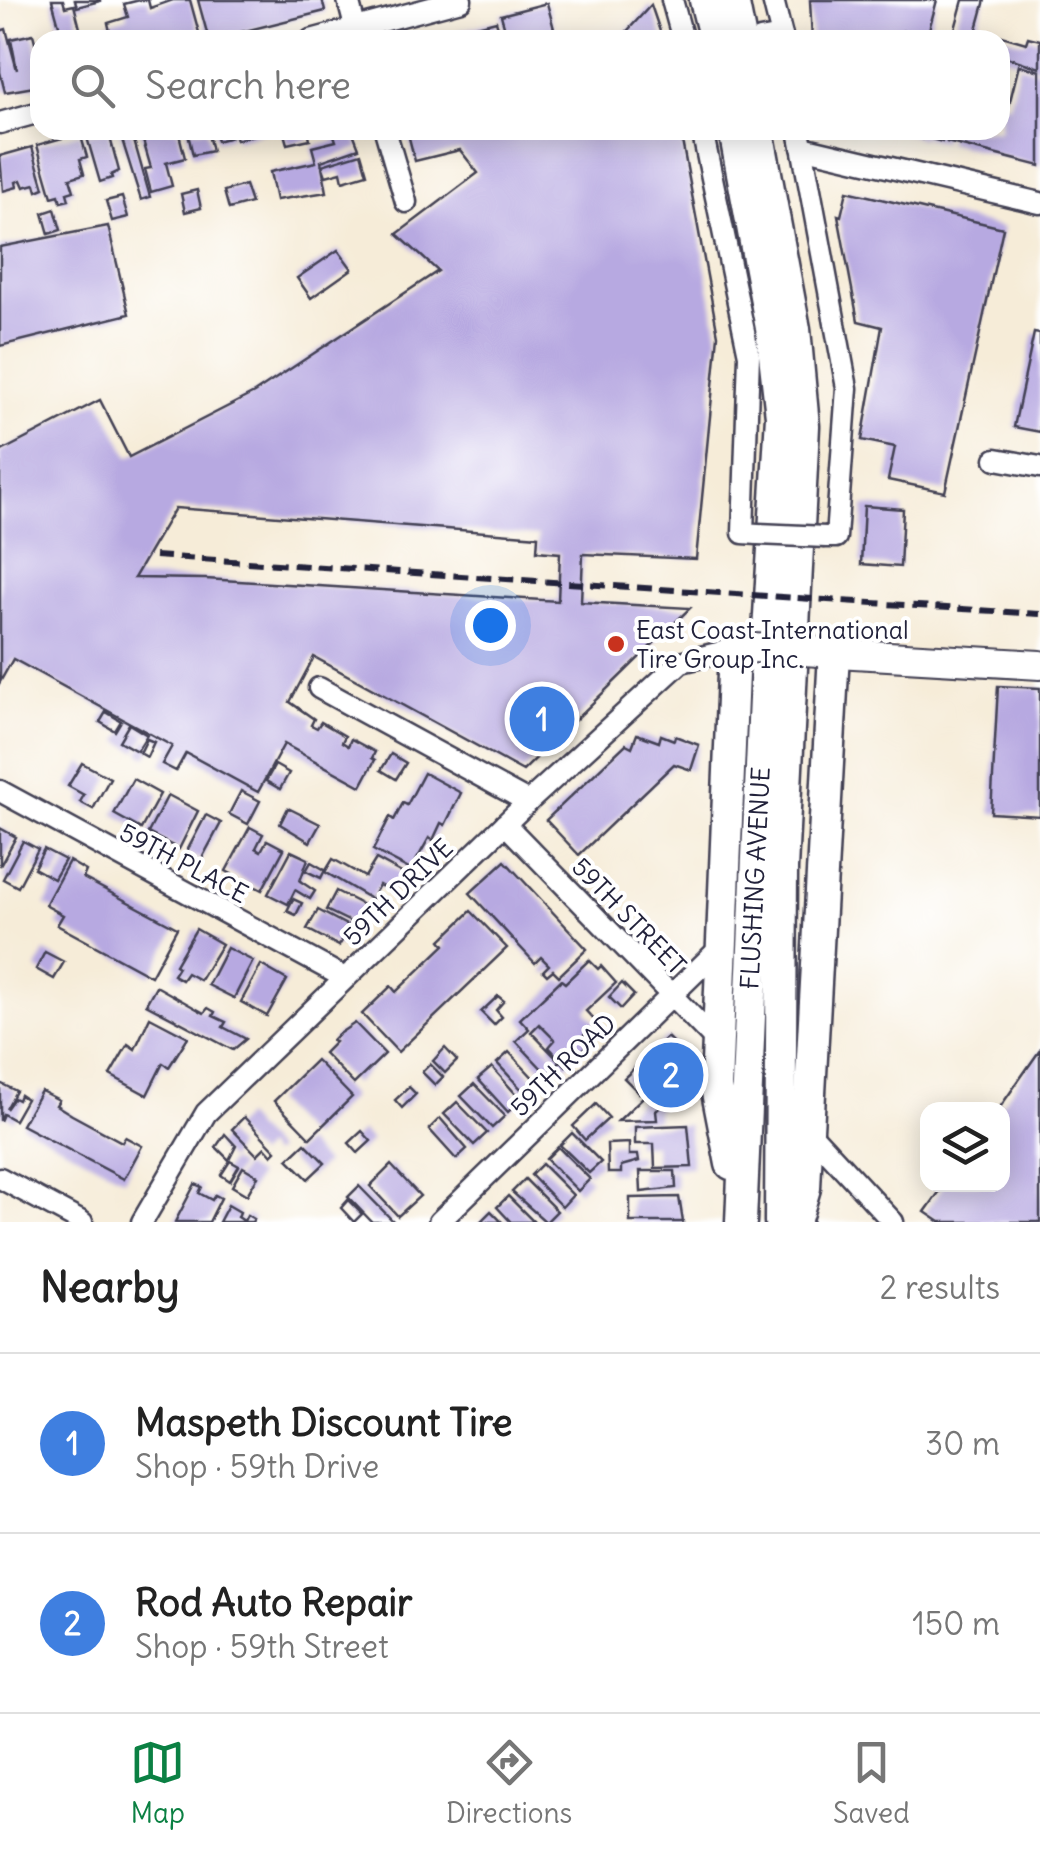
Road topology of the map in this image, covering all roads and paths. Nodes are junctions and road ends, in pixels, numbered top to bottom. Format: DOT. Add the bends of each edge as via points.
graph roads {
  1 [pos="348,0"];
  2 [pos="461,0"];
  3 [pos="672,0"];
  4 [pos="704,0"];
  5 [pos="733,0"];
  6 [pos="773,0"];
  7 [pos="356,30"];
  8 [pos="369,30"];
  9 [pos="680,30"];
  10 [pos="712,30"];
  11 [pos="759,30"];
  12 [pos="768,30"];
  13 [pos="30,115"];
  14 [pos="0,123"];
  15 [pos="388,140"];
  16 [pos="704,140"];
  17 [pos="736,140"];
  18 [pos="760,140"];
  19 [pos="800,140"];
  20 [pos="807,140"];
  21 [pos="406,202"];
  22 [pos="1040,203"];
  23 [pos="996,458"];
  24 [pos="1040,468"];
  25 [pos="743,648"];
  26 [pos="827,652"];
  27 [pos="1040,666"];
  28 [pos="319,688"];
  29 [pos="0,791"];
  30 [pos="528,802"];
  31 [pos="505,824"];
  32 [pos="724,945"];
  33 [pos="345,978"];
  34 [pos="670,995"];
  35 [pos="718,1043"];
  36 [pos="781,1100"];
  37 [pos="808,1129"];
  38 [pos="0,1178"];
  39 [pos="741,1219"];
  40 [pos="82,1222"];
  41 [pos="142,1222"];
  42 [pos="439,1222"];
  43 [pos="780,1222"];
  44 [pos="795,1222"];
  45 [pos="892,1222"];
  1 -- 7 [label="street"];
  2 -- 8 [label="street"];
  3 -- 9 [label="street"];
  4 -- 10 [label="main road"];
  5 -- 11 [label="main road"];
  6 -- 12 [label="street"];
  13 -- 14 [label="street"];
  15 -- 21 [label="street"];
  16 -- 19 [label="street, bridge" via="749,355 743,533 836,537 846,388"];
  17 -- 39 [label="main road, FLUSHING AVENUE" via="780,416"];
  18 -- 36 [label="main road, FLUSHING AVENUE" via="796,329 804,426 782,868"];
  20 -- 22 [label="street"];
  23 -- 24 [label="street"];
  25 -- 26 [label="main road, bridge"];
  25 -- 30 [label="street, 59TH DRIVE" via="681,662"];
  25 -- 32 [label="main road"];
  26 -- 27 [label="main road"];
  26 -- 37 [label="main road"];
  28 -- 30 [label="street"];
  29 -- 33 [label="street, 59TH PLACE"];
  30 -- 31 [label="street, 59TH DRIVE"];
  31 -- 33 [label="street, 59TH DRIVE"];
  31 -- 34 [label="street, 59TH STREET"];
  32 -- 34 [label="street, 59TH ROAD"];
  32 -- 35 [label="main road"];
  33 -- 41 [label="street, 59TH DRIVE" via="206,1113"];
  34 -- 35 [label="street, 59TH STREET"];
  34 -- 42 [label="street, 59TH ROAD"];
  35 -- 39 [label="main road" via="716,1087"];
  36 -- 37 [label="street"];
  36 -- 43 [label="main road, FLUSHING AVENUE"];
  37 -- 44 [label="main road" via="805,1188"];
  37 -- 45 [label="street"];
  38 -- 40 [label="street"];
}
